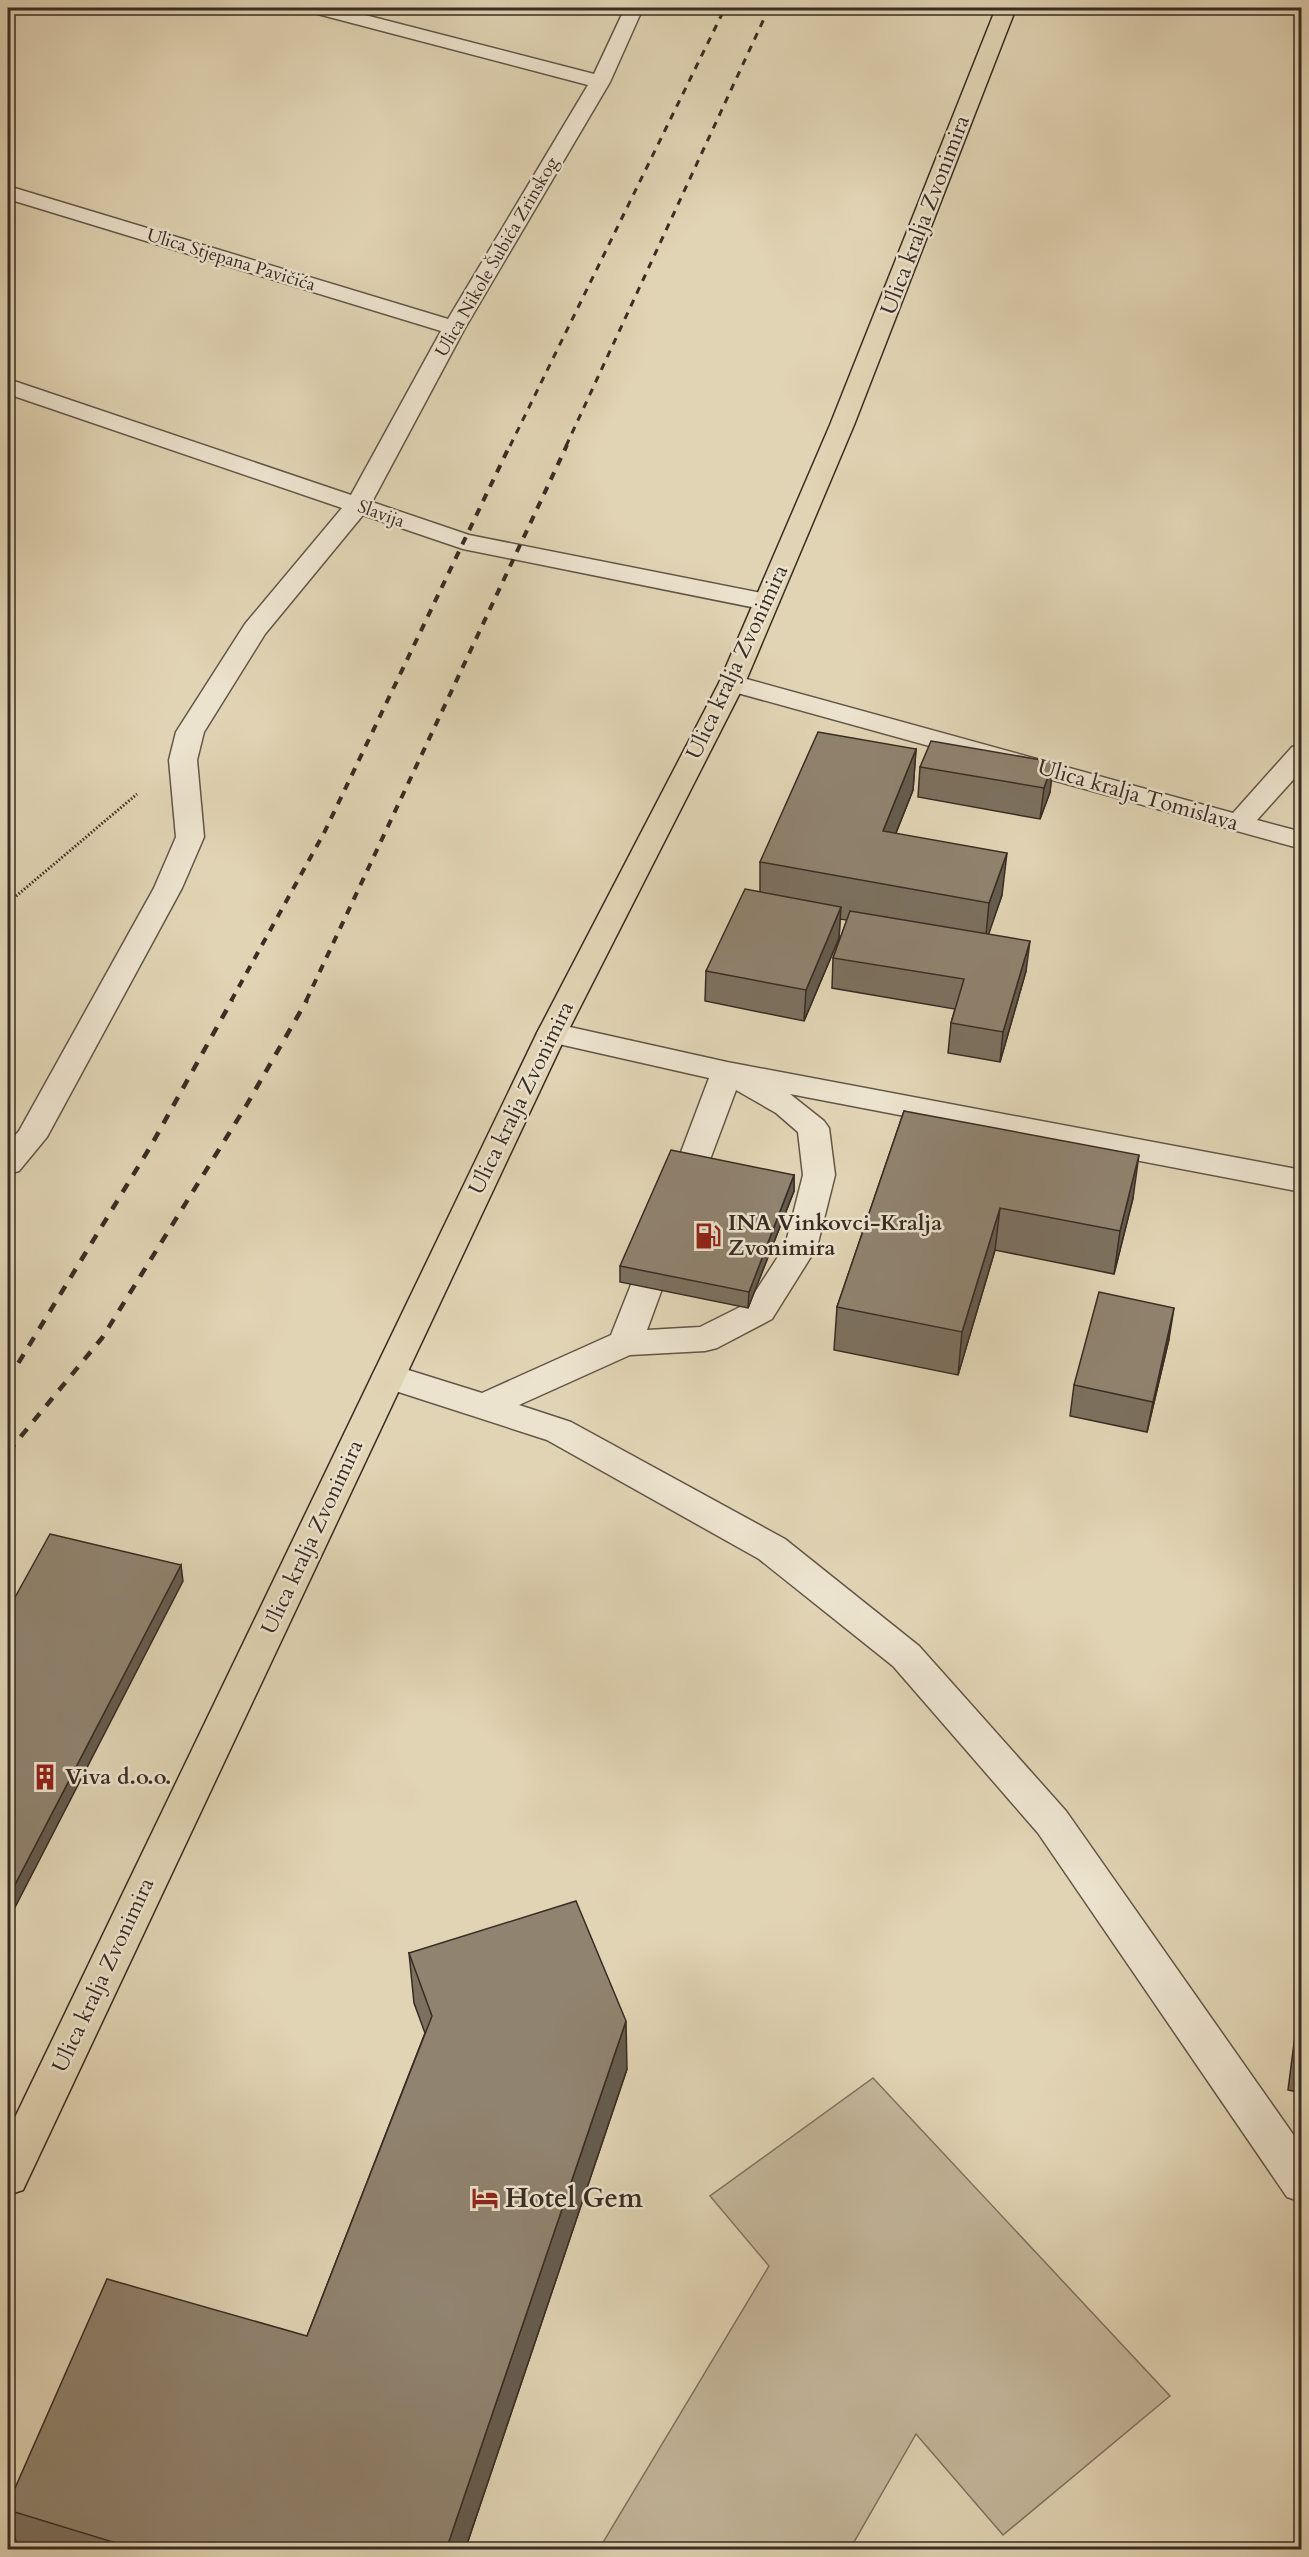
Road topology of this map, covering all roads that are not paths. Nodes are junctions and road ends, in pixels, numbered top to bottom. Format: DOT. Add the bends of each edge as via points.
graph roads {
  1 [pos="317,8"];
  2 [pos="634,8"];
  3 [pos="1006,8"];
  4 [pos="600,82"];
  5 [pos="8,192"];
  6 [pos="454,328"];
  7 [pos="8,386"];
  8 [pos="358,506"];
  9 [pos="766,602"];
  10 [pos="732,682"];
  11 [pos="1302,753"];
  12 [pos="1239,823"];
  13 [pos="1302,841"];
  14 [pos="552,1033"];
  15 [pos="727,1072"];
  16 [pos="8,1163"];
  17 [pos="1302,1181"];
  18 [pos="625,1343"];
  19 [pos="389,1376"];
  20 [pos="484,1407"];
  21 [pos="8,2176"];
  22 [pos="1302,2182"];
  1 -- 4 [label="street"];
  2 -- 4 [label="street, Ulica Nikole Šubića Zrinskog"];
  3 -- 9 [label="main road, Ulica kralja Zvonimira" via="842,425"];
  4 -- 6 [label="street, Ulica Nikole Šubića Zrinskog"];
  5 -- 6 [label="street, Ulica Stjepana Pavičića"];
  6 -- 8 [label="street, Ulica Nikole Šubića Zrinskog"];
  7 -- 8 [label="street, Slavija"];
  8 -- 9 [label="street, Slavija" via="480,545"];
  8 -- 16 [label="street, Ulica Nikole Šubića Zrinskog" via="254,630 190,732 183,760 190,837 172,878 31,1137"];
  9 -- 10 [label="main road, Ulica kralja Zvonimira"];
  10 -- 12 [label="street, Ulica kralja Tomislava"];
  10 -- 14 [label="main road, Ulica kralja Zvonimira"];
  11 -- 12 [label="street"];
  12 -- 13 [label="street, Ulica kralja Tomislava"];
  14 -- 15 [label="street"];
  14 -- 19 [label="main road, Ulica kralja Zvonimira"];
  15 -- 17 [label="street"];
  15 -- 18 [label="street"];
  15 -- 18 [label="street" via="787,1106 813,1128 819,1175 801,1247 760,1311 705,1340"];
  18 -- 20 [label="street"];
  19 -- 20 [label="street"];
  19 -- 21 [label="main road, Ulica kralja Zvonimira"];
  20 -- 22 [label="street" via="559,1431 772,1549 906,1656 1052,1822"];
}
